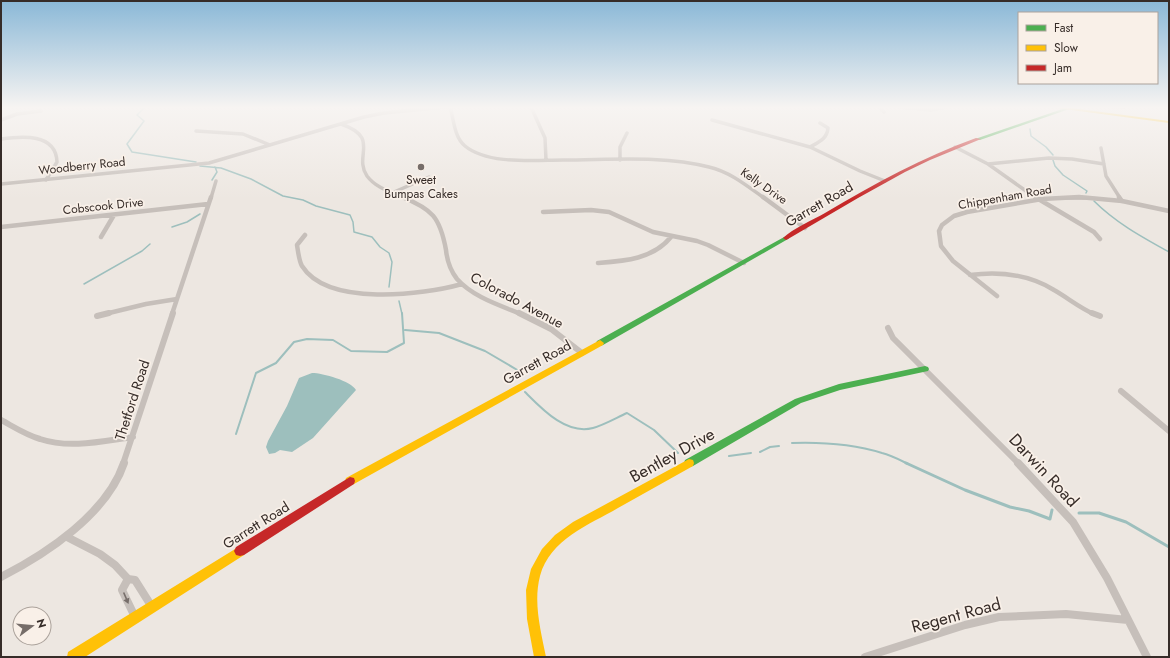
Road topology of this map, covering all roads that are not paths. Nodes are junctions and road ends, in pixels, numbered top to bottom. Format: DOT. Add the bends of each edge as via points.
graph roads {
  1 [pos="257,138"];
  2 [pos="295,138"];
  3 [pos="362,138"];
  4 [pos="459,138"];
  5 [pos="546,138"];
  6 [pos="625,138"];
  7 [pos="779,138"];
  8 [pos="824,138"];
  9 [pos="981,138"];
  10 [pos="1,139"];
  11 [pos="270,145"];
  12 [pos="810,146"];
  13 [pos="955,147"];
  14 [pos="1101,148"];
  15 [pos="546,160"];
  16 [pos="620,160"];
  17 [pos="988,164"];
  18 [pos="1104,164"];
  19 [pos="429,177"];
  20 [pos="46,180"];
  21 [pos="216,181"];
  22 [pos="885,181"];
  23 [pos="1,184"];
  24 [pos="394,192"];
  25 [pos="1039,199"];
  26 [pos="1122,201"];
  27 [pos="208,204"];
  28 [pos="1169,211"];
  29 [pos="543,212"];
  30 [pos="114,215"];
  31 [pos="1,228"];
  32 [pos="805,228"];
  33 [pos="305,235"];
  34 [pos="101,237"];
  35 [pos="671,237"];
  36 [pos="1100,240"];
  37 [pos="744,262"];
  38 [pos="598,263"];
  39 [pos="970,275"];
  40 [pos="462,284"];
  41 [pos="997,296"];
  42 [pos="177,299"];
  43 [pos="97,316"];
  44 [pos="1100,316"];
  45 [pos="888,328"];
  46 [pos="582,353"];
  47 [pos="925,369"];
  48 [pos="1121,391"];
  49 [pos="1,420"];
  50 [pos="1169,431"];
  51 [pos="133,437"];
  52 [pos="67,537"];
  53 [pos="1,577"];
  54 [pos="128,579"];
  55 [pos="152,607"];
  56 [pos="135,617"];
  57 [pos="1128,620"];
  58 [pos="73,657"];
  59 [pos="540,657"];
  60 [pos="865,657"];
  61 [pos="1147,657"];
  1 -- 11 [label="street"];
  2 -- 11 [label="street, Woodberry Road"];
  3 -- 24 [label="street, Colorado Avenue" via="364,169 368,178"];
  4 -- 15 [label="street, Kelly Drive" via="472,152 486,156"];
  5 -- 15 [label="street"];
  6 -- 16 [label="street" via="620,147"];
  7 -- 12 [label="street"];
  8 -- 12 [label="street"];
  9 -- 13 [label="street, Garrett Road"];
  10 -- 20 [label="street" via="35,139 51,145 57,162"];
  11 -- 20 [label="street, Woodberry Road" via="204,163"];
  12 -- 22 [label="street"];
  13 -- 17 [label="street"];
  13 -- 22 [label="street, Garrett Road"];
  14 -- 18 [label="street"];
  15 -- 16 [label="street, Kelly Drive"];
  16 -- 32 [label="street, Kelly Drive" via="682,162 725,172 750,187"];
  17 -- 18 [label="street" via="1044,158"];
  17 -- 25 [label="street"];
  18 -- 26 [label="street" via="1109,182"];
  19 -- 24 [label="street"];
  20 -- 23 [label="street, Woodberry Road"];
  21 -- 27 [label="street, Thetford Road"];
  22 -- 32 [label="street, Garrett Road"];
  24 -- 40 [label="street, Colorado Avenue" via="423,207 436,219 442,231 449,266"];
  25 -- 26 [label="street, Chippenham Road" via="1079,197"];
  25 -- 36 [label="street" via="1094,232"];
  25 -- 39 [label="street, Chippenham Road" via="967,212 954,216 942,225 939,231 941,246 953,261"];
  26 -- 28 [label="street, Chippenham Road"];
  27 -- 30 [label="street, Cobscook Drive"];
  27 -- 42 [label="street, Thetford Road"];
  29 -- 35 [label="street" via="609,212 647,230"];
  30 -- 31 [label="street, Cobscook Drive"];
  30 -- 34 [label="street"];
  32 -- 37 [label="street, Garrett Road"];
  33 -- 40 [label="street" via="297,244 297,255 301,264 314,278 340,289 365,294 401,296 436,292"];
  35 -- 37 [label="street" via="702,243"];
  35 -- 38 [label="street" via="666,244 637,258"];
  37 -- 46 [label="street, Garrett Road"];
  39 -- 41 [label="street, Chippenham Road"];
  39 -- 44 [label="street" via="995,272 1035,280 1083,309"];
  40 -- 46 [label="street, Colorado Avenue" via="482,297 547,326"];
  42 -- 43 [label="street"];
  42 -- 51 [label="street, Thetford Road"];
  45 -- 47 [label="street, Darwin Road" via="893,338"];
  46 -- 55 [label="street, Garrett Road" via="354,479"];
  47 -- 57 [label="street, Darwin Road" via="1073,522 1104,572"];
  47 -- 59 [label="street, Bentley Drive" via="839,387 798,402 561,536 543,554 533,576 533,625"];
  48 -- 50 [label="street"];
  49 -- 51 [label="street" via="35,437 57,442 80,443"];
  51 -- 52 [label="street, Thetford Road" via="120,474 112,487 99,505"];
  52 -- 53 [label="street, Thetford Road"];
  52 -- 54 [label="street" via="113,562"];
  54 -- 55 [label="street" via="135,580"];
  54 -- 56 [label="street, one-way" via="122,590"];
  55 -- 56 [label="street, Garrett Road"];
  56 -- 58 [label="street, Garrett Road"];
  57 -- 60 [label="street, Regent Road" via="1066,614 1004,616 965,625"];
  57 -- 61 [label="street, Darwin Road"];
}
